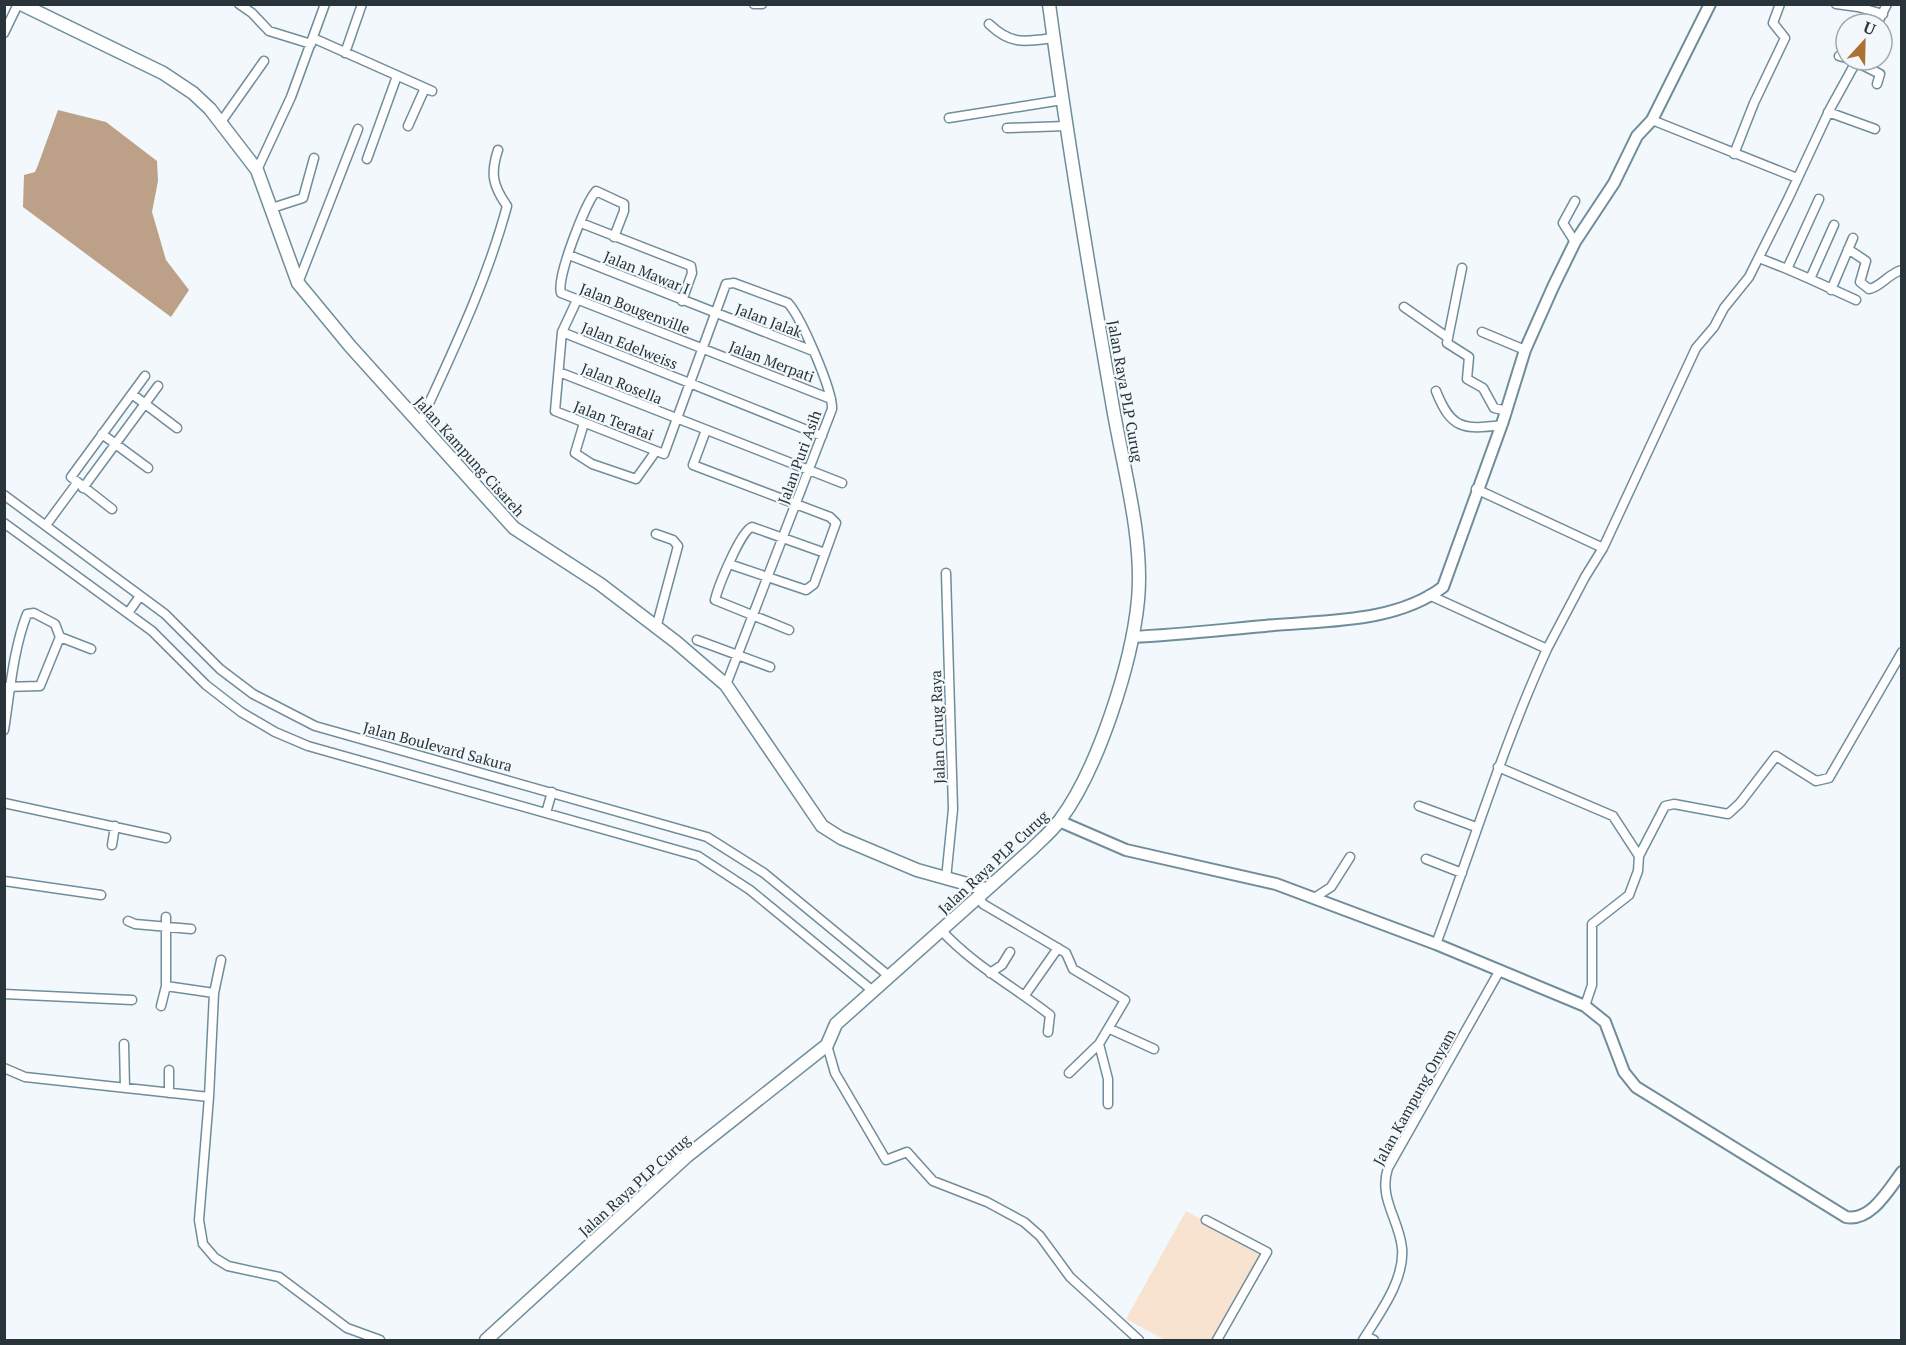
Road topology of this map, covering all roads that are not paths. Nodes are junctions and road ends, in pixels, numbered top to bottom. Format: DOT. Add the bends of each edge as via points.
graph roads {
  1 [pos="20,4"];
  2 [pos="239,4"];
  3 [pos="325,4"];
  4 [pos="362,4"];
  5 [pos="754,4"];
  6 [pos="762,4"];
  7 [pos="1049,4"];
  8 [pos="1710,4"];
  9 [pos="1780,4"];
  10 [pos="1836,5"];
  11 [pos="1876,12"];
  12 [pos="988,24"];
  13 [pos="4,33"];
  14 [pos="1053,38"];
  15 [pos="312,41"];
  16 [pos="345,53"];
  17 [pos="264,61"];
  18 [pos="1849,72"];
  19 [pos="1876,72"];
  20 [pos="397,76"];
  21 [pos="1877,84"];
  22 [pos="1062,100"];
  23 [pos="1828,112"];
  24 [pos="949,118"];
  25 [pos="1652,120"];
  26 [pos="221,122"];
  27 [pos="408,126"];
  28 [pos="1066,126"];
  29 [pos="1007,128"];
  30 [pos="358,129"];
  31 [pos="1875,129"];
  32 [pos="498,150"];
  33 [pos="1734,154"];
  34 [pos="314,158"];
  35 [pos="367,159"];
  36 [pos="257,170"];
  37 [pos="1797,178"];
  38 [pos="1819,199"];
  39 [pos="1575,201"];
  40 [pos="272,208"];
  41 [pos="581,223"];
  42 [pos="1834,225"];
  43 [pos="614,237"];
  44 [pos="1853,238"];
  45 [pos="1575,242"];
  46 [pos="1848,249"];
  47 [pos="569,255"];
  48 [pos="1759,258"];
  49 [pos="1462,268"];
  50 [pos="1787,269"];
  51 [pos="1902,270"];
  52 [pos="1810,279"];
  53 [pos="298,283"];
  54 [pos="1831,290"];
  55 [pos="577,300"];
  56 [pos="1856,300"];
  57 [pos="682,301"];
  58 [pos="1404,307"];
  59 [pos="716,314"];
  60 [pos="562,332"];
  61 [pos="1482,332"];
  62 [pos="1447,337"];
  63 [pos="702,349"];
  64 [pos="1525,350"];
  65 [pos="813,351"];
  66 [pos="559,372"];
  67 [pos="145,376"];
  68 [pos="688,383"];
  69 [pos="158,386"];
  70 [pos="1436,391"];
  71 [pos="132,394"];
  72 [pos="831,399"];
  73 [pos="145,404"];
  74 [pos="1507,411"];
  75 [pos="676,418"];
  76 [pos="420,423"];
  77 [pos="584,423"];
  78 [pos="1502,425"];
  79 [pos="177,428"];
  80 [pos="706,430"];
  81 [pos="102,434"];
  82 [pos="822,436"];
  83 [pos="115,443"];
  84 [pos="660,452"];
  85 [pos="148,468"];
  86 [pos="809,470"];
  87 [pos="842,483"];
  88 [pos="80,485"];
  89 [pos="1476,489"];
  90 [pos="4,495"];
  91 [pos="796,504"];
  92 [pos="112,509"];
  93 [pos="4,522"];
  94 [pos="46,525"];
  95 [pos="656,534"];
  96 [pos="783,539"];
  97 [pos="1603,548"];
  98 [pos="825,553"];
  99 [pos="729,564"];
  100 [pos="946,573"];
  101 [pos="768,578"];
  102 [pos="1429,595"];
  103 [pos="140,596"];
  104 [pos="128,613"];
  105 [pos="752,616"];
  106 [pos="656,628"];
  107 [pos="789,630"];
  108 [pos="60,637"];
  109 [pos="1132,637"];
  110 [pos="697,640"];
  111 [pos="91,649"];
  112 [pos="1547,650"];
  113 [pos="1902,652"];
  114 [pos="738,654"];
  115 [pos="770,667"];
  116 [pos="726,686"];
  117 [pos="8,688"];
  118 [pos="4,730"];
  119 [pos="1498,767"];
  120 [pos="552,792"];
  121 [pos="4,803"];
  122 [pos="1419,806"];
  123 [pos="546,813"];
  124 [pos="1059,821"];
  125 [pos="115,826"];
  126 [pos="1476,828"];
  127 [pos="166,838"];
  128 [pos="112,845"];
  129 [pos="1639,856"];
  130 [pos="1350,857"];
  131 [pos="1426,859"];
  132 [pos="1462,873"];
  133 [pos="946,879"];
  134 [pos="4,881"];
  135 [pos="982,893"];
  136 [pos="100,895"];
  137 [pos="1314,898"];
  138 [pos="166,917"];
  139 [pos="128,921"];
  140 [pos="165,927"];
  141 [pos="191,929"];
  142 [pos="941,930"];
  143 [pos="1436,944"];
  144 [pos="1058,948"];
  145 [pos="1010,952"];
  146 [pos="221,960"];
  147 [pos="1500,970"];
  148 [pos="990,973"];
  149 [pos="889,976"];
  150 [pos="166,986"];
  151 [pos="873,991"];
  152 [pos="214,993"];
  153 [pos="4,994"];
  154 [pos="1025,995"];
  155 [pos="132,1000"];
  156 [pos="161,1006"];
  157 [pos="1585,1006"];
  158 [pos="1110,1029"];
  159 [pos="1048,1032"];
  160 [pos="124,1044"];
  161 [pos="1100,1044"];
  162 [pos="827,1045"];
  163 [pos="1154,1049"];
  164 [pos="4,1068"];
  165 [pos="169,1070"];
  166 [pos="1069,1072"];
  167 [pos="125,1088"];
  168 [pos="169,1093"];
  169 [pos="209,1096"];
  170 [pos="1108,1104"];
  171 [pos="1900,1176"];
  172 [pos="1206,1220"];
  173 [pos="1368,1339"];
  174 [pos="380,1341"];
  175 [pos="486,1341"];
  176 [pos="1139,1341"];
  177 [pos="1217,1341"];
  1 -- 13 [label="street"];
  1 -- 26 [label="main road, Jalan Kampung Cisareh" via="179,83"];
  2 -- 15 [label="street" via="269,31"];
  3 -- 15 [label="street"];
  4 -- 16 [label="street"];
  5 -- 6 [label="street"];
  7 -- 14 [label="main road, Jalan Raya PLP Curug"];
  8 -- 25 [label="street"];
  9 -- 33 [label="street" via="1773,23 1785,38"];
  10 -- 11 [label="street"];
  12 -- 14 [label="street" via="1002,37 1012,40"];
  14 -- 22 [label="main road, Jalan Raya PLP Curug"];
  15 -- 16 [label="street"];
  15 -- 36 [label="street"];
  16 -- 20 [label="street"];
  17 -- 26 [label="street"];
  18 -- 23 [label="street"];
  19 -- 21 [label="street" via="1880,74"];
  20 -- 27 [label="street" via="429,90"];
  20 -- 35 [label="street"];
  22 -- 24 [label="street"];
  22 -- 28 [label="main road, Jalan Raya PLP Curug"];
  23 -- 31 [label="street"];
  23 -- 37 [label="street"];
  25 -- 33 [label="street"];
  25 -- 45 [label="street" via="1637,136 1614,183"];
  26 -- 36 [label="main road, Jalan Kampung Cisareh"];
  28 -- 29 [label="street"];
  28 -- 109 [label="main road, Jalan Raya PLP Curug" via="1137,548 1138,599"];
  30 -- 53 [label="street"];
  32 -- 76 [label="street" via="492,178 507,206 501,228"];
  33 -- 37 [label="street"];
  34 -- 40 [label="street" via="303,198"];
  36 -- 40 [label="main road, Jalan Kampung Cisareh"];
  37 -- 48 [label="street"];
  38 -- 50 [label="street"];
  39 -- 45 [label="street" via="1563,223"];
  40 -- 53 [label="main road, Jalan Kampung Cisareh"];
  41 -- 43 [label="street"];
  41 -- 43 [label="street" via="594,192 599,191 624,204"];
  41 -- 47 [label="street"];
  42 -- 52 [label="street"];
  43 -- 57 [label="street" via="691,266"];
  44 -- 46 [label="street"];
  45 -- 64 [label="street"];
  46 -- 51 [label="street" via="1866,261 1860,282 1869,289"];
  46 -- 54 [label="street"];
  47 -- 55 [label="street, Jalan Bougenville" via="560,291"];
  47 -- 57 [label="street, Jalan Mawar I"];
  48 -- 50 [label="street"];
  48 -- 97 [label="street" via="1696,348"];
  49 -- 62 [label="street"];
  50 -- 52 [label="street"];
  52 -- 54 [label="street"];
  53 -- 76 [label="main road, Jalan Kampung Cisareh"];
  54 -- 56 [label="street"];
  55 -- 60 [label="street, Jalan Edelweiss"];
  55 -- 63 [label="street, Jalan Bougenville"];
  57 -- 59 [label="street, Jalan Mawar I"];
  58 -- 62 [label="street"];
  59 -- 63 [label="street, Jalan Puri Asih"];
  59 -- 65 [label="street, Jalan Jalak"];
  59 -- 65 [label="street, Jalan Puri Asih" via="729,282 788,303"];
  60 -- 66 [label="street"];
  60 -- 68 [label="street, Jalan Edelweiss"];
  61 -- 64 [label="street"];
  62 -- 74 [label="street" via="1448,346 1469,357 1467,380 1485,390 1494,408"];
  63 -- 68 [label="street, Jalan Puri Asih"];
  63 -- 72 [label="street, Jalan Merpati"];
  64 -- 74 [label="street"];
  65 -- 72 [label="street, Jalan Puri Asih"];
  66 -- 75 [label="street, Jalan Rosella"];
  66 -- 77 [label="street, Jalan Teratai" via="555,411"];
  67 -- 71 [label="street"];
  68 -- 75 [label="street, Jalan Puri Asih"];
  68 -- 82 [label="street, Jalan Edelweiss"];
  69 -- 73 [label="street"];
  70 -- 78 [label="street" via="1445,412 1461,424"];
  71 -- 73 [label="street"];
  71 -- 81 [label="street"];
  72 -- 82 [label="street, Jalan Puri Asih" via="832,409"];
  73 -- 79 [label="street"];
  73 -- 83 [label="street"];
  74 -- 78 [label="street"];
  75 -- 80 [label="street, Jalan Rosella"];
  75 -- 84 [label="street, Jalan Puri Asih"];
  76 -- 106 [label="main road, Jalan Kampung Cisareh" via="514,528 600,584"];
  77 -- 84 [label="street, Jalan Teratai"];
  77 -- 84 [label="street, Jalan Puri Asih" via="575,453 592,464 636,479"];
  78 -- 89 [label="street"];
  80 -- 86 [label="street, Jalan Rosella"];
  80 -- 91 [label="street" via="693,465"];
  81 -- 83 [label="street"];
  81 -- 88 [label="street" via="72,475"];
  82 -- 86 [label="street, Jalan Puri Asih"];
  83 -- 85 [label="street"];
  83 -- 88 [label="street"];
  86 -- 87 [label="street, Jalan Rosella"];
  86 -- 91 [label="street, Jalan Puri Asih"];
  88 -- 92 [label="street"];
  88 -- 94 [label="street"];
  89 -- 97 [label="street"];
  89 -- 102 [label="street" via="1447,578 1443,586"];
  90 -- 94 [label="street, Jalan Boulevard Sakura"];
  91 -- 96 [label="street, Jalan Puri Asih"];
  91 -- 98 [label="street" via="834,519"];
  93 -- 104 [label="street"];
  94 -- 103 [label="street, Jalan Boulevard Sakura"];
  95 -- 106 [label="street" via="678,546"];
  96 -- 98 [label="street"];
  96 -- 99 [label="street" via="748,527"];
  96 -- 101 [label="street, Jalan Puri Asih"];
  97 -- 112 [label="street"];
  98 -- 101 [label="street" via="811,588 806,590"];
  99 -- 101 [label="street"];
  99 -- 105 [label="street" via="715,600"];
  100 -- 133 [label="street, Jalan Curug Raya" via="953,809"];
  101 -- 105 [label="street, Jalan Puri Asih"];
  102 -- 109 [label="street" via="1389,611 1338,620"];
  102 -- 112 [label="street"];
  103 -- 104 [label="street"];
  103 -- 120 [label="street, Jalan Boulevard Sakura" via="191,638 220,669 285,713 315,726"];
  104 -- 123 [label="street" via="168,645 206,685 275,732 308,746"];
  105 -- 107 [label="street"];
  105 -- 114 [label="street, Jalan Puri Asih"];
  106 -- 116 [label="main road, Jalan Kampung Cisareh"];
  108 -- 111 [label="street"];
  108 -- 117 [label="street" via="40,686"];
  108 -- 117 [label="street" via="55,624 34,613 27,614"];
  109 -- 124 [label="main road, Jalan Raya PLP Curug" via="1102,735 1083,780"];
  110 -- 114 [label="street"];
  112 -- 119 [label="street"];
  113 -- 129 [label="street" via="1829,778 1816,781 1776,756 1728,814 1674,804 1665,806"];
  114 -- 115 [label="street"];
  114 -- 116 [label="street, Jalan Puri Asih"];
  116 -- 133 [label="main road, Jalan Kampung Cisareh" via="822,826 841,838"];
  117 -- 118 [label="street"];
  119 -- 126 [label="street"];
  119 -- 129 [label="street" via="1606,811 1618,821"];
  120 -- 123 [label="street"];
  120 -- 149 [label="street, Jalan Boulevard Sakura" via="707,837 764,873"];
  121 -- 125 [label="street"];
  122 -- 126 [label="street"];
  123 -- 151 [label="street" via="698,856 750,890"];
  124 -- 135 [label="main road, Jalan Raya PLP Curug"];
  124 -- 137 [label="street" via="1119,848 1276,884"];
  125 -- 127 [label="street"];
  125 -- 128 [label="street"];
  126 -- 132 [label="street"];
  129 -- 157 [label="street" via="1629,895 1592,924 1592,985"];
  130 -- 137 [label="street" via="1331,887"];
  131 -- 132 [label="street"];
  132 -- 143 [label="street"];
  133 -- 135 [label="main road, Jalan Kampung Cisareh"];
  134 -- 136 [label="street"];
  135 -- 142 [label="main road, Jalan Raya PLP Curug"];
  135 -- 144 [label="street" via="983,904"];
  137 -- 143 [label="street"];
  138 -- 140 [label="street"];
  139 -- 140 [label="street"];
  140 -- 141 [label="street"];
  140 -- 150 [label="street"];
  142 -- 148 [label="street" via="960,951"];
  142 -- 149 [label="main road, Jalan Raya PLP Curug"];
  143 -- 147 [label="street"];
  144 -- 154 [label="street"];
  144 -- 158 [label="street" via="1066,953 1073,969 1125,1000"];
  145 -- 148 [label="street" via="1002,965"];
  146 -- 152 [label="street"];
  147 -- 157 [label="street"];
  147 -- 173 [label="street, Jalan Kampung Onyam" via="1388,1168 1384,1190 1402,1248 1401,1260 1394,1286"];
  148 -- 154 [label="street"];
  149 -- 151 [label="main road, Jalan Raya PLP Curug"];
  150 -- 152 [label="street"];
  150 -- 156 [label="street"];
  151 -- 162 [label="main road, Jalan Raya PLP Curug" via="836,1024"];
  152 -- 169 [label="street"];
  153 -- 155 [label="street"];
  154 -- 159 [label="street" via="1050,1015"];
  157 -- 171 [label="street" via="1605,1022 1624,1072 1636,1087 1843,1216 1864,1216"];
  158 -- 161 [label="street"];
  158 -- 163 [label="street"];
  160 -- 167 [label="street"];
  161 -- 166 [label="street"];
  161 -- 170 [label="street" via="1108,1079"];
  162 -- 175 [label="main road, Jalan Raya PLP Curug" via="687,1156"];
  162 -- 176 [label="street" via="835,1073 886,1160 907,1152 933,1181 987,1202 1024,1222 1040,1236 1070,1277"];
  164 -- 167 [label="street" via="25,1077"];
  165 -- 168 [label="street"];
  167 -- 168 [label="street"];
  168 -- 169 [label="street"];
  169 -- 174 [label="street" via="199,1220 203,1244 228,1266 279,1277 347,1328"];
  172 -- 177 [label="street" via="1268,1252"];
}
